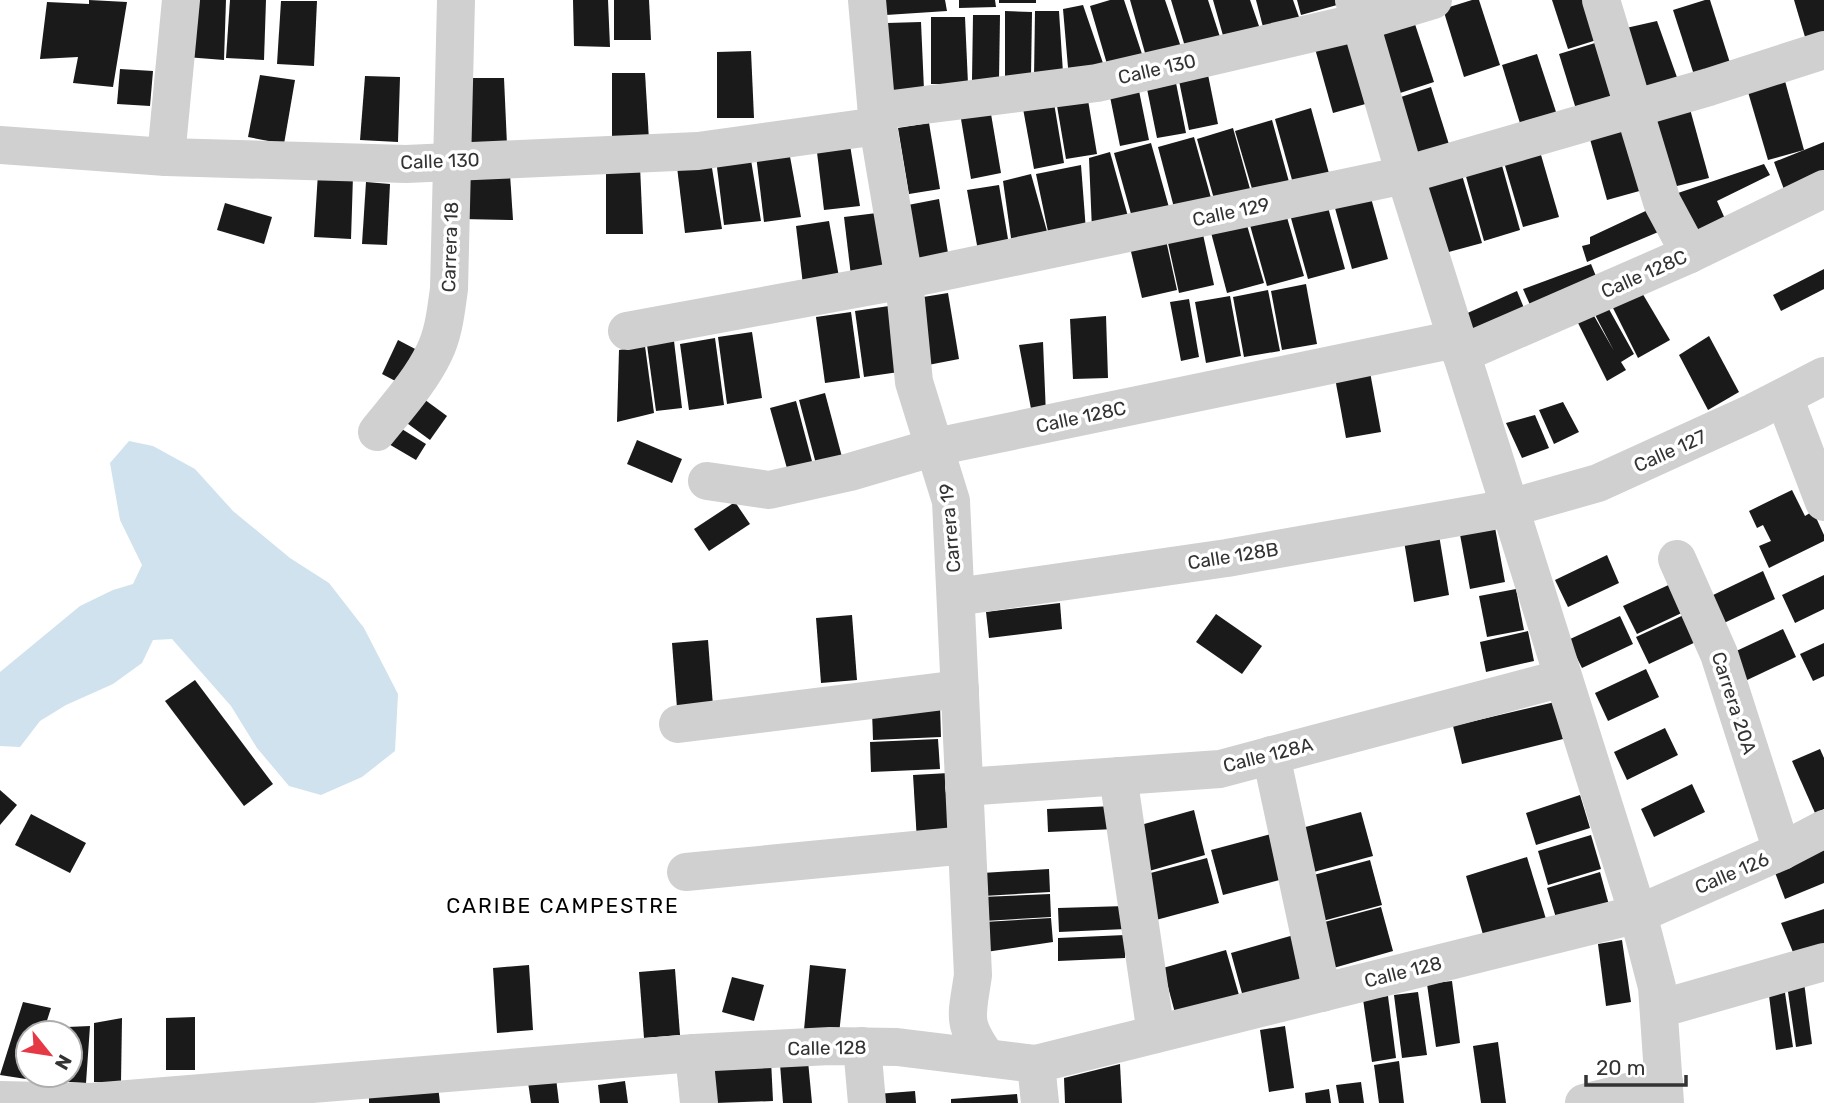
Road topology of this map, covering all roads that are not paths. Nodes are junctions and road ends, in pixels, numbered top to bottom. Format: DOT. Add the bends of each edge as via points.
graph roads {
  1 [pos="181,0"];
  2 [pos="456,0"];
  3 [pos="867,0"];
  4 [pos="1433,0"];
  5 [pos="1601,0"];
  6 [pos="1357,11"];
  7 [pos="1824,50"];
  8 [pos="1634,108"];
  9 [pos="877,118"];
  10 [pos="0,145"];
  11 [pos="166,157"];
  12 [pos="453,162"];
  13 [pos="1405,175"];
  14 [pos="1824,189"];
  15 [pos="1690,254"];
  16 [pos="904,280"];
  17 [pos="627,331"];
  18 [pos="1459,347"];
  19 [pos="1824,376"];
  20 [pos="1784,397"];
  21 [pos="377,432"];
  22 [pos="935,447"];
  23 [pos="707,481"];
  24 [pos="1824,502"];
  25 [pos="1510,508"];
  26 [pos="1678,559"];
  27 [pos="956,597"];
  28 [pos="1563,678"];
  29 [pos="960,689"];
  30 [pos="678,724"];
  31 [pos="1271,755"];
  32 [pos="1118,776"];
  33 [pos="964,786"];
  34 [pos="1824,829"];
  35 [pos="967,845"];
  36 [pos="1782,851"];
  37 [pos="686,872"];
  38 [pos="1638,914"];
  39 [pos="1824,962"];
  40 [pos="1322,993"];
  41 [pos="1659,1009"];
  42 [pos="1156,1034"];
  43 [pos="862,1046"];
  44 [pos="694,1054"];
  45 [pos="987,1058"];
  46 [pos="1036,1064"];
  47 [pos="360,1092"];
  48 [pos="1665,1093"];
  49 [pos="0,1100"];
  50 [pos="699,1103"];
  51 [pos="867,1103"];
  52 [pos="1040,1103"];
  53 [pos="1584,1103"];
  1 -- 11 [label="street"];
  2 -- 12 [label="street, Carrera 18"];
  3 -- 9 [label="street, Carrera 19"];
  4 -- 6 [label="street, Calle 130"];
  5 -- 8 [label="street"];
  6 -- 9 [label="street, Calle 130" via="1097,83"];
  6 -- 13 [label="street"];
  7 -- 8 [label="street, Calle 129"];
  8 -- 13 [label="street, Calle 129"];
  8 -- 15 [label="street" via="1662,202"];
  9 -- 12 [label="street, Calle 130" via="698,151"];
  9 -- 16 [label="street, Carrera 19"];
  10 -- 11 [label="street, Calle 130"];
  11 -- 12 [label="street, Calle 130"];
  12 -- 21 [label="street, Carrera 18" via="445,319 435,352"];
  13 -- 16 [label="street, Calle 129"];
  13 -- 18 [label="street"];
  14 -- 15 [label="street, Calle 128C"];
  15 -- 18 [label="street, Calle 128C"];
  16 -- 17 [label="street, Calle 129"];
  16 -- 22 [label="street, Carrera 19" via="914,382"];
  18 -- 22 [label="street, Calle 128C"];
  18 -- 25 [label="street"];
  19 -- 20 [label="street, Calle 127"];
  20 -- 24 [label="street"];
  20 -- 25 [label="street, Calle 127" via="1598,483"];
  22 -- 23 [label="street, Calle 128C" via="769,490"];
  22 -- 27 [label="street, Carrera 19" via="951,501"];
  25 -- 27 [label="street, Calle 128B" via="1227,558"];
  25 -- 28 [label="street"];
  26 -- 36 [label="street, Carrera 20A" via="1719,654"];
  27 -- 29 [label="street, Carrera 19"];
  28 -- 31 [label="street, Calle 128A"];
  28 -- 38 [label="street"];
  29 -- 30 [label="street"];
  29 -- 33 [label="street, Carrera 19"];
  31 -- 32 [label="street, Calle 128A" via="1220,768"];
  31 -- 40 [label="street"];
  32 -- 33 [label="street, Calle 128A"];
  32 -- 42 [label="street"];
  33 -- 35 [label="street, Carrera 19"];
  34 -- 36 [label="street, Calle 126"];
  35 -- 37 [label="street"];
  35 -- 45 [label="street, Carrera 19" via="973,975 968,1025"];
  36 -- 38 [label="street, Calle 126"];
  38 -- 40 [label="street, Calle 128"];
  38 -- 41 [label="street"];
  39 -- 41 [label="street"];
  40 -- 42 [label="street, Calle 128"];
  41 -- 48 [label="street"];
  42 -- 46 [label="street, Calle 128"];
  43 -- 44 [label="street, Calle 128"];
  43 -- 45 [label="street, Calle 128"];
  43 -- 51 [label="street"];
  44 -- 47 [label="street, Calle 128"];
  44 -- 50 [label="street"];
  45 -- 46 [label="street, Calle 128"];
  46 -- 52 [label="street"];
  47 -- 49 [label="street, Calle 128" via="91,1102"];
  48 -- 53 [label="street"];
}
